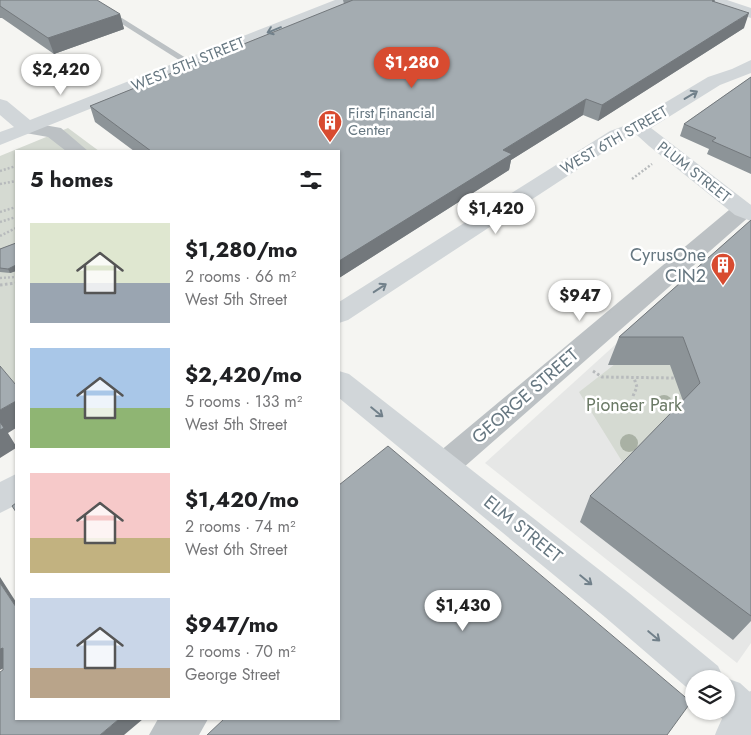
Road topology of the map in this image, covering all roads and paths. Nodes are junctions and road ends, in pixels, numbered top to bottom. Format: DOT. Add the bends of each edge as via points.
graph roads {
  1 [pos="88,0"];
  2 [pos="349,0"];
  3 [pos="712,0"];
  4 [pos="302,3"];
  5 [pos="319,12"];
  6 [pos="751,14"];
  7 [pos="751,49"];
  8 [pos="190,63"];
  9 [pos="751,65"];
  10 [pos="714,81"];
  11 [pos="0,105"];
  12 [pos="638,127"];
  13 [pos="27,128"];
  14 [pos="0,139"];
  15 [pos="77,150"];
  16 [pos="15,166"];
  17 [pos="0,171"];
  18 [pos="15,181"];
  19 [pos="0,184"];
  20 [pos="15,207"];
  21 [pos="0,212"];
  22 [pos="747,212"];
  23 [pos="15,217"];
  24 [pos="0,222"];
  25 [pos="15,228"];
  26 [pos="0,236"];
  27 [pos="0,278"];
  28 [pos="15,281"];
  29 [pos="15,281"];
  30 [pos="0,285"];
  31 [pos="340,313"];
  32 [pos="591,369"];
  33 [pos="634,378"];
  34 [pos="675,378"];
  35 [pos="340,383"];
  36 [pos="633,396"];
  37 [pos="444,466"];
  38 [pos="15,489"];
  39 [pos="0,498"];
  40 [pos="694,670"];
  41 [pos="187,720"];
  42 [pos="169,735"];
  1 -- 8 [label="lane"];
  2 -- 5 [label="street, WEST 5TH STREET"];
  3 -- 6 [label="street"];
  4 -- 5 [label="street"];
  5 -- 8 [label="street, WEST 5TH STREET, one-way"];
  7 -- 10 [label="street, WEST 6TH STREET" via="722,68"];
  8 -- 13 [label="street, WEST 5TH STREET"];
  9 -- 10 [label="street, WEST 6TH STREET"];
  12 -- 10 [label="street, WEST 6TH STREET, one-way"];
  11 -- 13 [label="street"];
  12 -- 22 [label="street, PLUM STREET"];
  31 -- 12 [label="street, WEST 6TH STREET, one-way" via="618,135"];
  13 -- 14 [label="street, WEST 5TH STREET"];
  13 -- 15 [label="street" via="54,132"];
  16 -- 17 [label="path"];
  18 -- 19 [label="path"];
  20 -- 21 [label="path"];
  22 -- 37 [label="street, GEORGE STREET"];
  23 -- 24 [label="path"];
  25 -- 26 [label="path"];
  27 -- 28 [label="path"];
  29 -- 30 [label="path"];
  32 -- 33 [label="path" via="602,377"];
  33 -- 34 [label="path"];
  33 -- 36 [label="path" via="637,387"];
  35 -- 37 [label="street, ELM STREET, one-way"];
  37 -- 40 [label="street, ELM STREET, one-way"];
  38 -- 39 [label="street"];
  41 -- 42 [label="street"];
}
